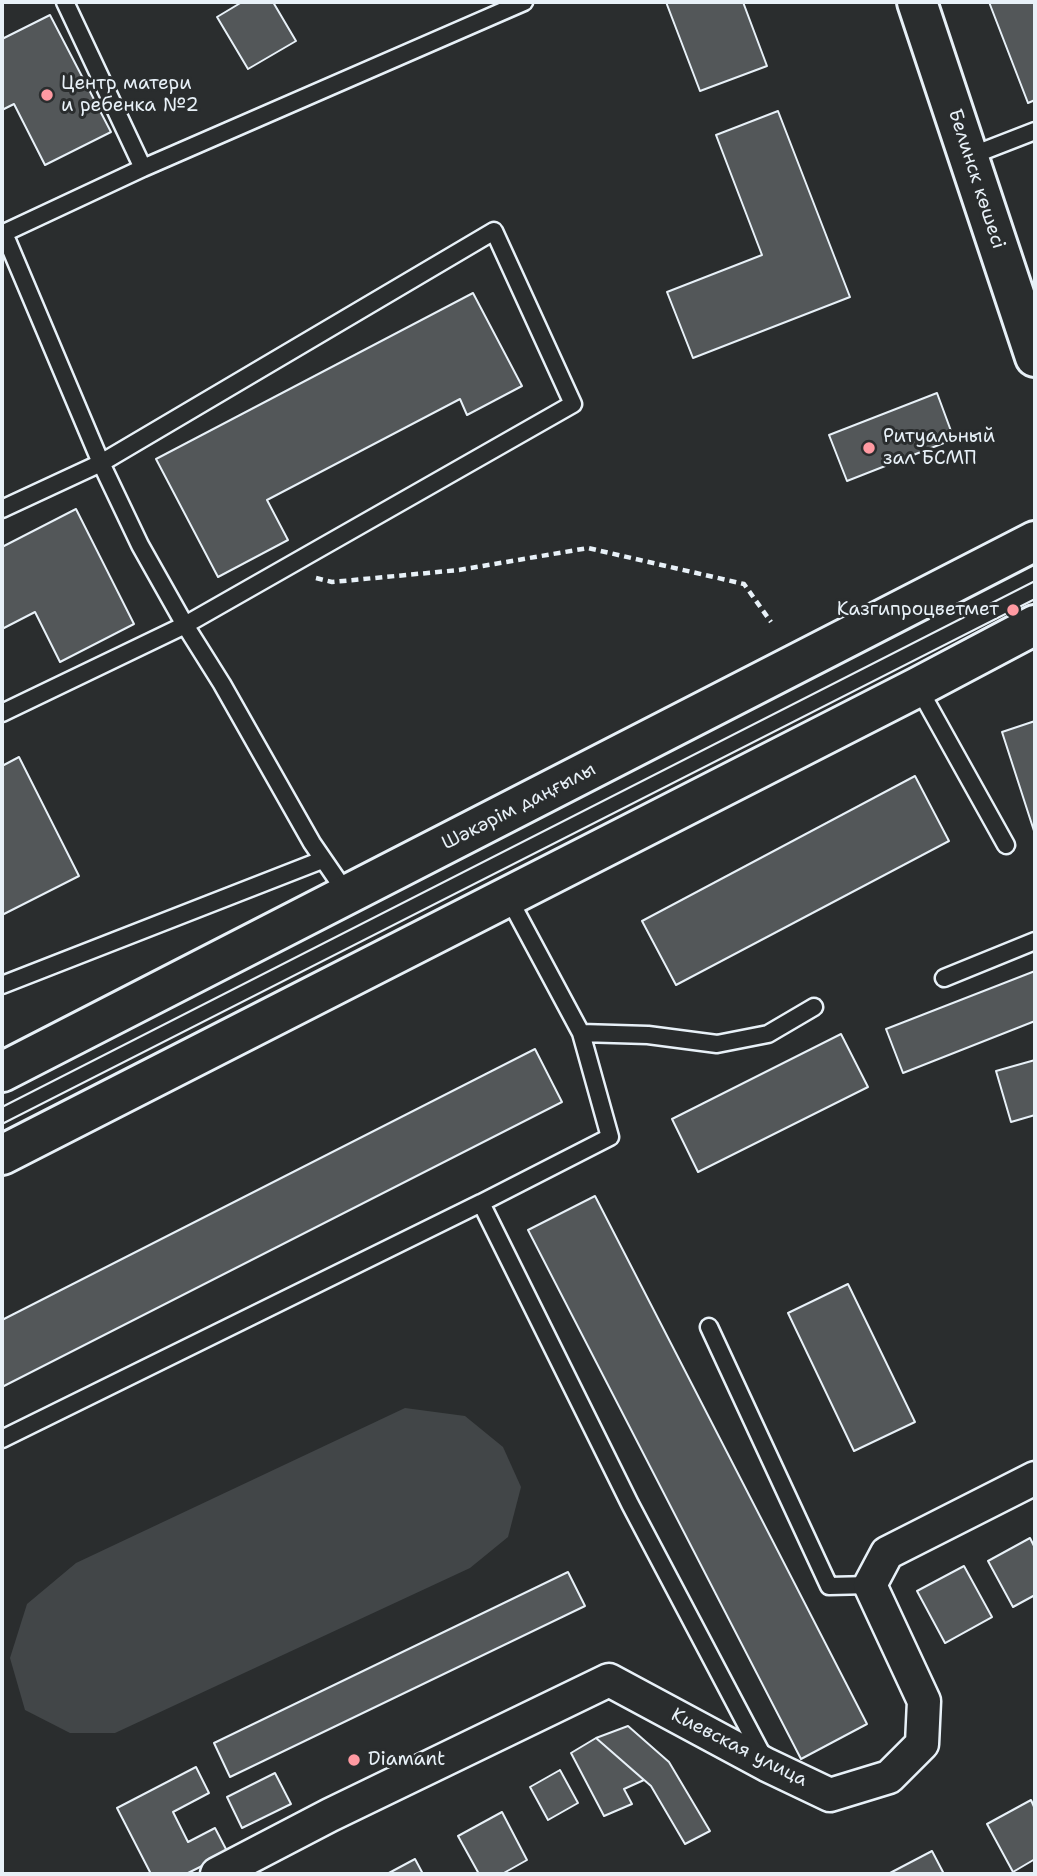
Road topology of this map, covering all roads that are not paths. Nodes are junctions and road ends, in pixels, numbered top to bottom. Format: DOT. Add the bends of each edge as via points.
graph roads {
  1 [pos="65,2"];
  2 [pos="524,2"];
  3 [pos="917,2"];
  4 [pos="1035,131"];
  5 [pos="968,157"];
  6 [pos="143,168"];
  7 [pos="3,234"];
  8 [pos="1035,357"];
  9 [pos="101,463"];
  10 [pos="2,509"];
  11 [pos="1035,541"];
  12 [pos="185,625"];
  13 [pos="1035,625"];
  14 [pos="918,687"];
  15 [pos="2,713"];
  16 [pos="1006,845"];
  17 [pos="322,860"];
  18 [pos="349,895"];
  19 [pos="507,895"];
  20 [pos="1035,941"];
  21 [pos="944,978"];
  22 [pos="2,985"];
  23 [pos="814,1007"];
  24 [pos="581,1033"];
  25 [pos="2,1072"];
  26 [pos="2,1155"];
  27 [pos="481,1203"];
  28 [pos="709,1326"];
  29 [pos="2,1439"];
  30 [pos="1035,1478"];
  31 [pos="870,1585"];
  32 [pos="767,1765"];
  33 [pos="217,1874"];
  1 -- 6 [label="lane"];
  2 -- 6 [label="lane"];
  3 -- 5 [label="main road, Белинск көшесі"];
  4 -- 5 [label="lane"];
  5 -- 8 [label="main road, Белинск көшесі"];
  6 -- 7 [label="lane"];
  7 -- 9 [label="lane"];
  9 -- 10 [label="lane"];
  9 -- 12 [label="lane"];
  9 -- 12 [label="lane" via="494,231 573,404"];
  11 -- 18 [label="main road, Шәкәрім даңғылы"];
  12 -- 15 [label="lane"];
  12 -- 17 [label="lane"];
  13 -- 14 [label="main road"];
  14 -- 16 [label="lane"];
  14 -- 19 [label="main road"];
  17 -- 18 [label="lane"];
  17 -- 22 [label="lane"];
  18 -- 25 [label="main road, Шәкәрім даңғылы"];
  19 -- 24 [label="lane"];
  19 -- 26 [label="main road"];
  20 -- 21 [label="lane"];
  23 -- 24 [label="lane" via="768,1034 718,1044"];
  24 -- 27 [label="lane" via="610,1137"];
  27 -- 29 [label="lane"];
  27 -- 32 [label="lane" via="630,1504"];
  28 -- 31 [label="lane" via="829,1586"];
  30 -- 31 [label="street" via="887,1553"];
  31 -- 32 [label="street, Киевская улица" via="924,1701 922,1744 889,1777 830,1795"];
  32 -- 33 [label="street, Киевская улица" via="609,1680"];
}
